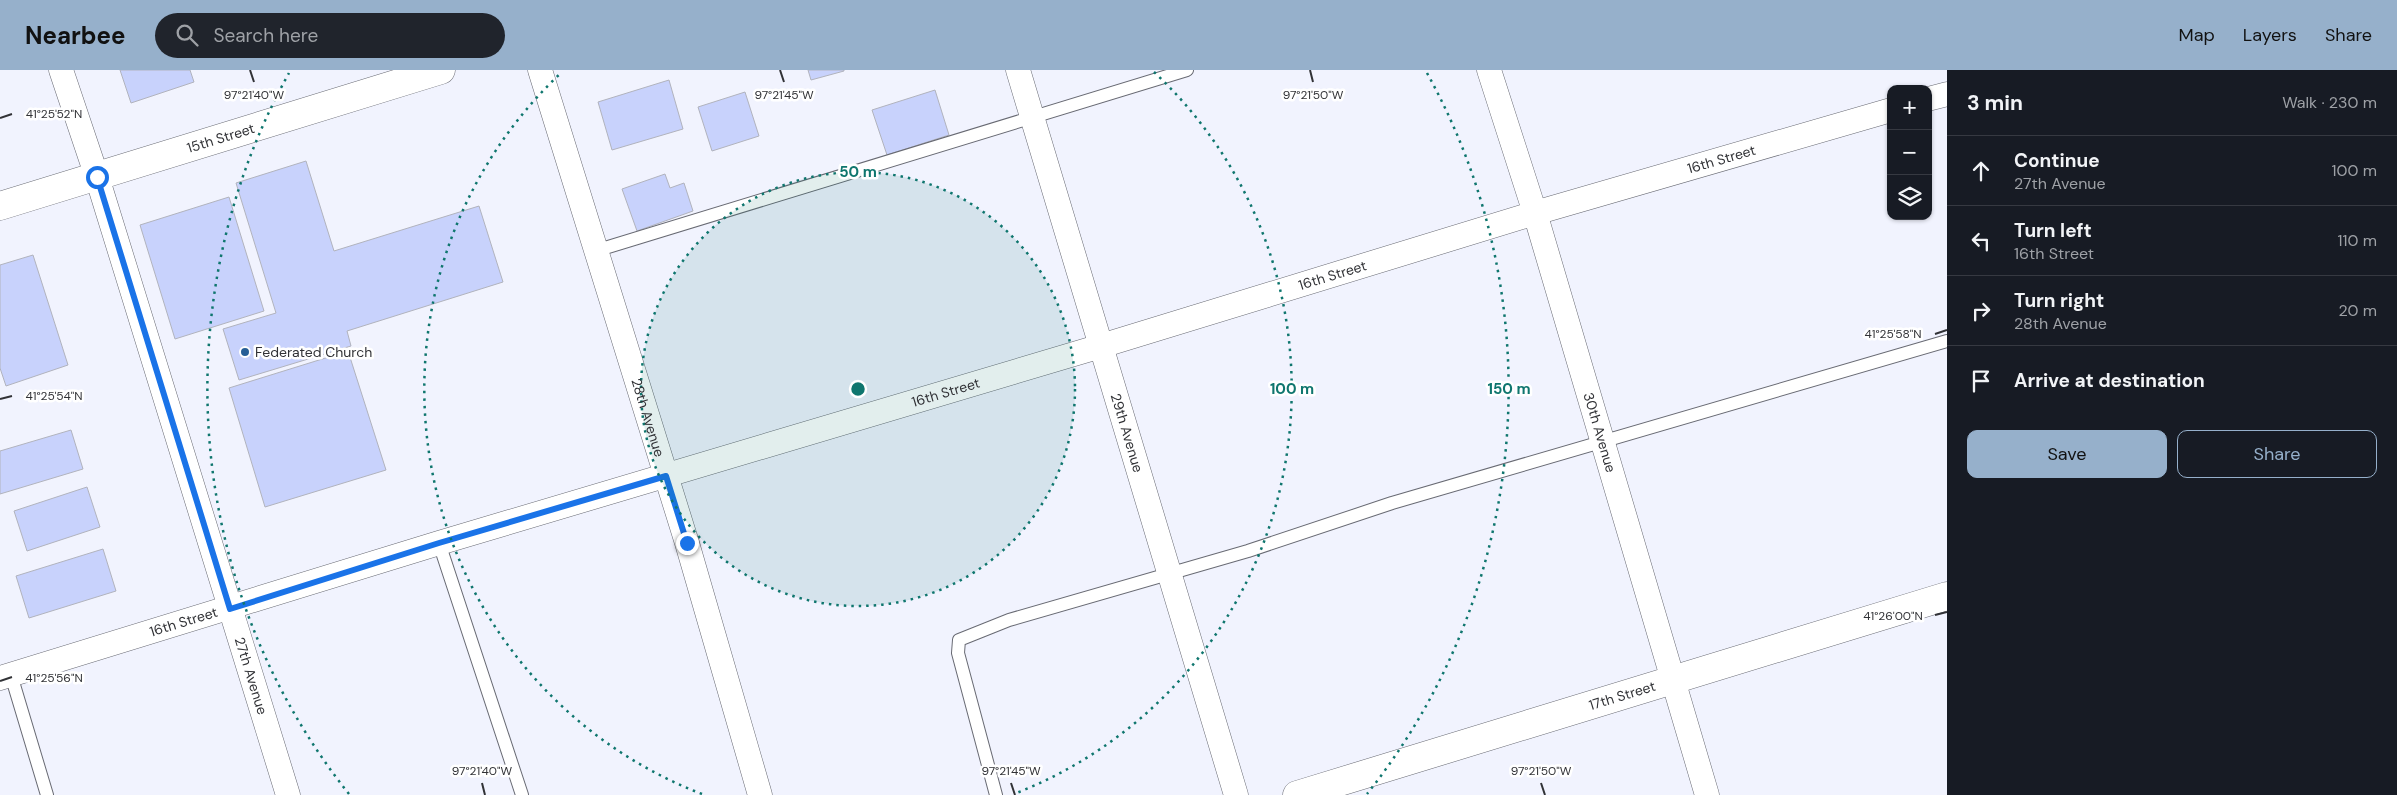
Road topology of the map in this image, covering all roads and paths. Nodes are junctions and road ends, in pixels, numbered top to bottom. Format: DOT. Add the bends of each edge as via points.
graph roads {
  1 [pos="61,70"];
  2 [pos="441,70"];
  3 [pos="540,70"];
  4 [pos="1018,70"];
  5 [pos="1187,70"];
  6 [pos="1489,70"];
  7 [pos="1947,94"];
  8 [pos="1932,98"];
  9 [pos="1887,111"];
  10 [pos="1032,117"];
  11 [pos="97,177"];
  12 [pos="0,206"];
  13 [pos="1535,213"];
  14 [pos="596,251"];
  15 [pos="1947,341"];
  16 [pos="1101,346"];
  17 [pos="1604,443"];
  18 [pos="666,476"];
  19 [pos="439,543"];
  20 [pos="1169,573"];
  21 [pos="1947,596"];
  22 [pos="230,609"];
  23 [pos="6,676"];
  24 [pos="1673,680"];
  25 [pos="47,795"];
  26 [pos="288,795"];
  27 [pos="522,795"];
  28 [pos="760,795"];
  29 [pos="996,795"];
  30 [pos="1236,795"];
  31 [pos="1296,795"];
  32 [pos="1707,795"];
  1 -- 11 [label="street, 27th Avenue"];
  2 -- 11 [label="main road, 15th Street"];
  3 -- 14 [label="street, 28th Avenue"];
  4 -- 10 [label="street, 29th Avenue"];
  5 -- 10 [label="lane"];
  6 -- 13 [label="street, 30th Avenue"];
  7 -- 8 [label="street"];
  9 -- 13 [label="street, 16th Street"];
  10 -- 14 [label="lane"];
  10 -- 16 [label="street, 29th Avenue"];
  11 -- 12 [label="main road, 15th Street"];
  11 -- 22 [label="street, 27th Avenue"];
  13 -- 16 [label="street, 16th Street"];
  13 -- 17 [label="street, 30th Avenue"];
  14 -- 18 [label="street, 28th Avenue"];
  15 -- 17 [label="lane"];
  16 -- 18 [label="street, 16th Street"];
  16 -- 20 [label="street, 29th Avenue"];
  17 -- 20 [label="lane" via="1392,503 1248,551"];
  17 -- 24 [label="street, 30th Avenue"];
  18 -- 19 [label="street, 16th Street"];
  18 -- 28 [label="street, 28th Avenue"];
  19 -- 22 [label="street, 16th Street"];
  19 -- 27 [label="lane"];
  20 -- 29 [label="lane" via="1008,620 959,640 958,653"];
  20 -- 30 [label="street, 29th Avenue"];
  21 -- 24 [label="main road, 17th Street"];
  22 -- 23 [label="street, 16th Street"];
  22 -- 26 [label="street, 27th Avenue"];
  23 -- 25 [label="lane"];
  24 -- 31 [label="main road, 17th Street"];
  24 -- 32 [label="street, 30th Avenue"];
}
